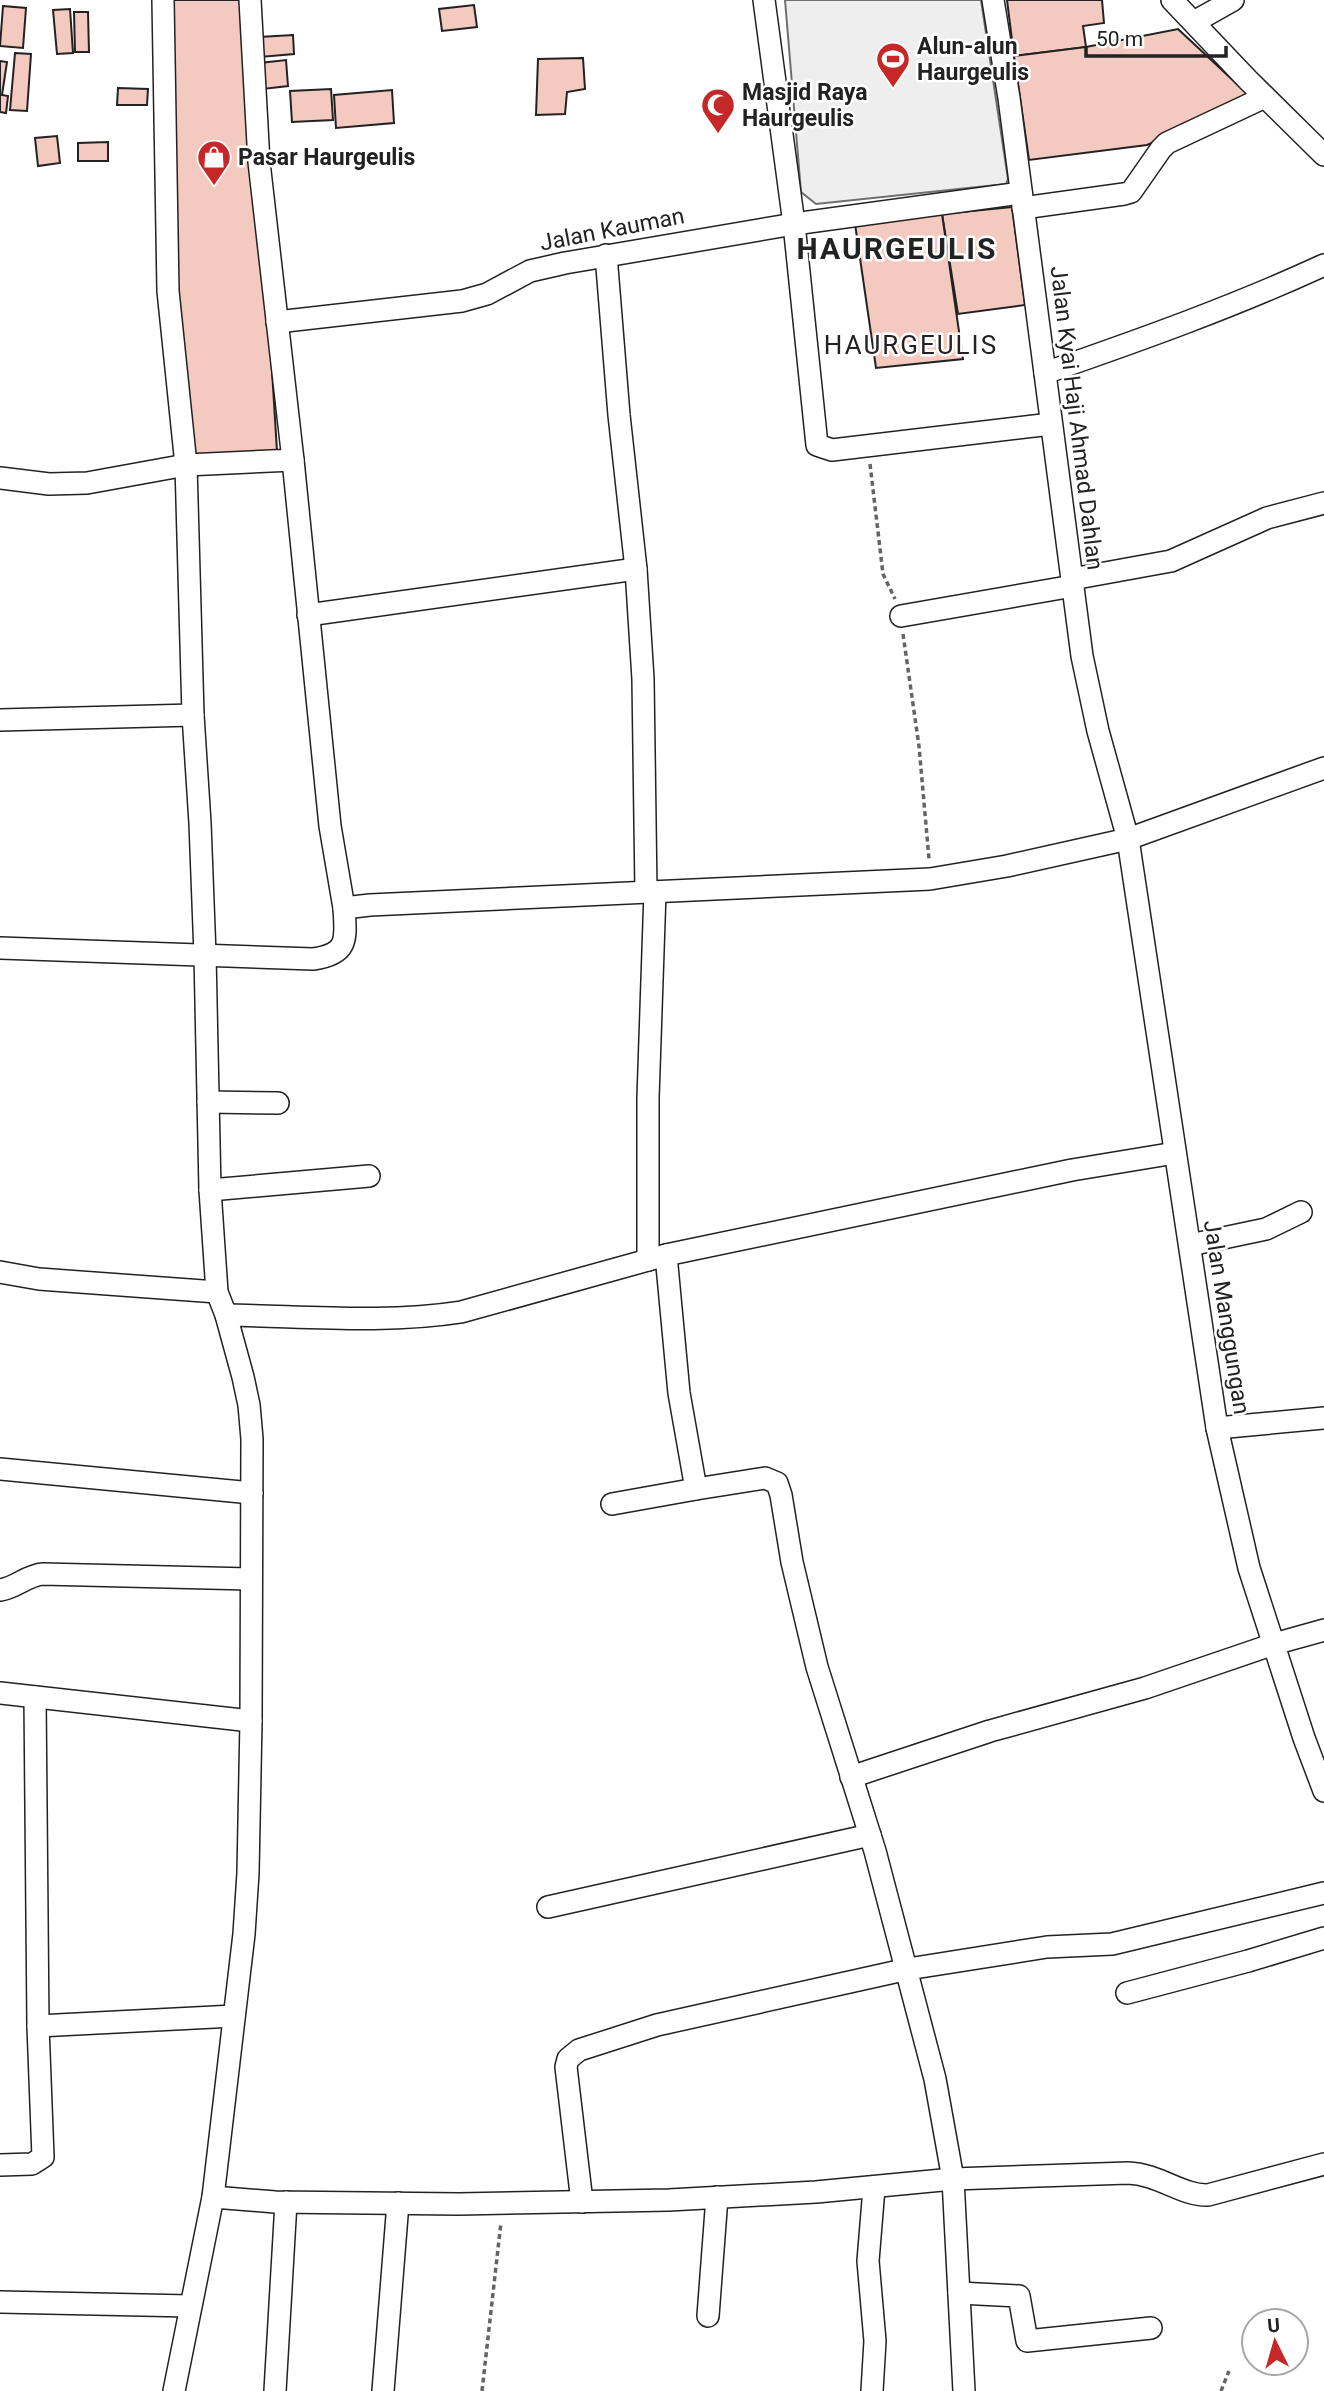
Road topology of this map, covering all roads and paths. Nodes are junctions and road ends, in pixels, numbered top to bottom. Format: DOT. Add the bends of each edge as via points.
graph roads {
  1 [pos="163,0"];
  2 [pos="250,0"];
  3 [pos="764,0"];
  4 [pos="993,0"];
  5 [pos="1172,0"];
  6 [pos="1233,0"];
  7 [pos="1194,22"];
  8 [pos="1265,97"];
  9 [pos="1324,155"];
  10 [pos="1022,200"];
  11 [pos="794,224"];
  12 [pos="606,255"];
  13 [pos="1324,265"];
  14 [pos="277,322"];
  15 [pos="1045,373"];
  16 [pos="1051,424"];
  17 [pos="867,446"];
  18 [pos="293,460"];
  19 [pos="186,466"];
  20 [pos="0,478"];
  21 [pos="1324,503"];
  22 [pos="636,569"];
  23 [pos="1072,583"];
  24 [pos="308,615"];
  25 [pos="901,616"];
  26 [pos="193,715"];
  27 [pos="0,720"];
  28 [pos="1324,768"];
  29 [pos="1128,839"];
  30 [pos="930,879"];
  31 [pos="651,892"];
  32 [pos="344,908"];
  33 [pos="0,948"];
  34 [pos="205,955"];
  35 [pos="208,1102"];
  36 [pos="278,1102"];
  37 [pos="1175,1153"];
  38 [pos="369,1176"];
  39 [pos="210,1190"];
  40 [pos="1301,1212"];
  41 [pos="1190,1245"];
  42 [pos="657,1258"];
  43 [pos="0,1272"];
  44 [pos="217,1292"];
  45 [pos="226,1315"];
  46 [pos="1324,1418"];
  47 [pos="1217,1427"];
  48 [pos="0,1469"];
  49 [pos="696,1489"];
  50 [pos="252,1493"];
  51 [pos="612,1504"];
  52 [pos="250,1579"];
  53 [pos="0,1590"];
  54 [pos="1324,1630"];
  55 [pos="1274,1644"];
  56 [pos="0,1693"];
  57 [pos="36,1697"];
  58 [pos="251,1721"];
  59 [pos="851,1777"];
  60 [pos="1324,1791"];
  61 [pos="870,1835"];
  62 [pos="1324,1893"];
  63 [pos="548,1907"];
  64 [pos="1324,1938"];
  65 [pos="908,1969"];
  66 [pos="1127,1993"];
  67 [pos="234,2016"];
  68 [pos="38,2025"];
  69 [pos="1324,2164"];
  70 [pos="0,2165"];
  71 [pos="953,2179"];
  72 [pos="874,2188"];
  73 [pos="213,2197"];
  74 [pos="717,2197"];
  75 [pos="286,2202"];
  76 [pos="582,2202"];
  77 [pos="398,2203"];
  78 [pos="503,2203"];
  79 [pos="959,2292"];
  80 [pos="0,2302"];
  81 [pos="190,2306"];
  82 [pos="708,2316"];
  83 [pos="1151,2328"];
  84 [pos="1229,2371"];
  85 [pos="174,2391"];
  86 [pos="275,2391"];
  87 [pos="383,2391"];
  88 [pos="482,2391"];
  89 [pos="872,2391"];
  90 [pos="964,2391"];
  91 [pos="1221,2391"];
  1 -- 19 [label="street" via="168,291"];
  2 -- 14 [label="street" via="259,162"];
  3 -- 11 [label="street"];
  4 -- 10 [label="street, Jalan Kyai Haji Ahmad Dahlan"];
  5 -- 7 [label="street"];
  6 -- 7 [label="street"];
  7 -- 8 [label="street"];
  8 -- 9 [label="street"];
  8 -- 10 [label="street, Jalan Kauman" via="1167,143 1131,192"];
  10 -- 11 [label="street, Jalan Kauman"];
  10 -- 15 [label="street, Jalan Kyai Haji Ahmad Dahlan"];
  11 -- 12 [label="street, Jalan Kauman"];
  11 -- 17 [label="street" via="815,439 826,449"];
  12 -- 14 [label="street, Jalan Kauman" via="543,267 462,301"];
  12 -- 22 [label="street"];
  13 -- 15 [label="street" via="1247,299"];
  14 -- 18 [label="street"];
  15 -- 16 [label="street, Jalan Kyai Haji Ahmad Dahlan"];
  16 -- 17 [label="street"];
  16 -- 23 [label="street, Jalan Kyai Haji Ahmad Dahlan"];
  17 -- 25 [label="path" via="883,574"];
  18 -- 19 [label="street"];
  18 -- 24 [label="street"];
  19 -- 20 [label="street" via="87,482 49,484"];
  19 -- 26 [label="street"];
  21 -- 23 [label="street" via="1267,518 1171,561"];
  22 -- 24 [label="street"];
  22 -- 31 [label="street"];
  23 -- 25 [label="street"];
  23 -- 29 [label="street, Jalan Kyai Haji Ahmad Dahlan" via="1098,731"];
  24 -- 32 [label="street" via="330,826"];
  25 -- 30 [label="path" via="919,746"];
  26 -- 27 [label="street"];
  26 -- 34 [label="street"];
  28 -- 29 [label="street"];
  29 -- 30 [label="street"];
  29 -- 37 [label="street, Jalan Manggungan"];
  30 -- 31 [label="street"];
  31 -- 32 [label="street"];
  31 -- 42 [label="street" via="649,1086"];
  32 -- 34 [label="street" via="343,944 325,957"];
  33 -- 34 [label="street"];
  34 -- 35 [label="street"];
  35 -- 36 [label="street"];
  35 -- 39 [label="street"];
  37 -- 41 [label="street, Jalan Manggungan"];
  37 -- 42 [label="street" via="1072,1170"];
  38 -- 39 [label="street"];
  39 -- 44 [label="street"];
  40 -- 41 [label="street" via="1266,1229"];
  41 -- 47 [label="street, Jalan Manggungan"];
  42 -- 45 [label="street" via="434,1316"];
  42 -- 49 [label="street"];
  43 -- 44 [label="street"];
  44 -- 45 [label="street"];
  45 -- 50 [label="street" via="249,1405"];
  46 -- 47 [label="street"];
  47 -- 55 [label="street, Jalan Manggungan" via="1249,1568"];
  48 -- 50 [label="street"];
  49 -- 51 [label="street"];
  49 -- 59 [label="street" via="765,1478 777,1483 817,1667"];
  50 -- 52 [label="street"];
  52 -- 53 [label="street" via="43,1574"];
  52 -- 58 [label="street"];
  54 -- 55 [label="street"];
  55 -- 59 [label="street"];
  55 -- 60 [label="street, Jalan Manggungan"];
  56 -- 57 [label="street"];
  57 -- 58 [label="street"];
  57 -- 68 [label="street"];
  58 -- 67 [label="street" via="248,1873"];
  59 -- 61 [label="street"];
  61 -- 63 [label="street"];
  61 -- 65 [label="street"];
  62 -- 65 [label="street" via="1112,1944 1047,1947"];
  64 -- 66 [label="street"];
  65 -- 71 [label="street"];
  65 -- 76 [label="street" via="657,2025 572,2054 566,2067"];
  67 -- 68 [label="street"];
  67 -- 73 [label="street"];
  68 -- 70 [label="street" via="43,2157 32,2164"];
  69 -- 71 [label="street" via="1208,2195 1139,2173"];
  71 -- 72 [label="street"];
  71 -- 79 [label="street"];
  72 -- 74 [label="street"];
  72 -- 89 [label="street" via="868,2261 875,2341"];
  73 -- 75 [label="street"];
  73 -- 81 [label="street"];
  74 -- 76 [label="street"];
  74 -- 82 [label="street"];
  75 -- 77 [label="street"];
  75 -- 86 [label="street"];
  76 -- 78 [label="street"];
  77 -- 78 [label="street"];
  77 -- 87 [label="street"];
  78 -- 88 [label="path"];
  79 -- 83 [label="street" via="1019,2296 1027,2341"];
  79 -- 90 [label="street"];
  80 -- 81 [label="street"];
  81 -- 85 [label="street"];
  84 -- 91 [label="path"];
}
